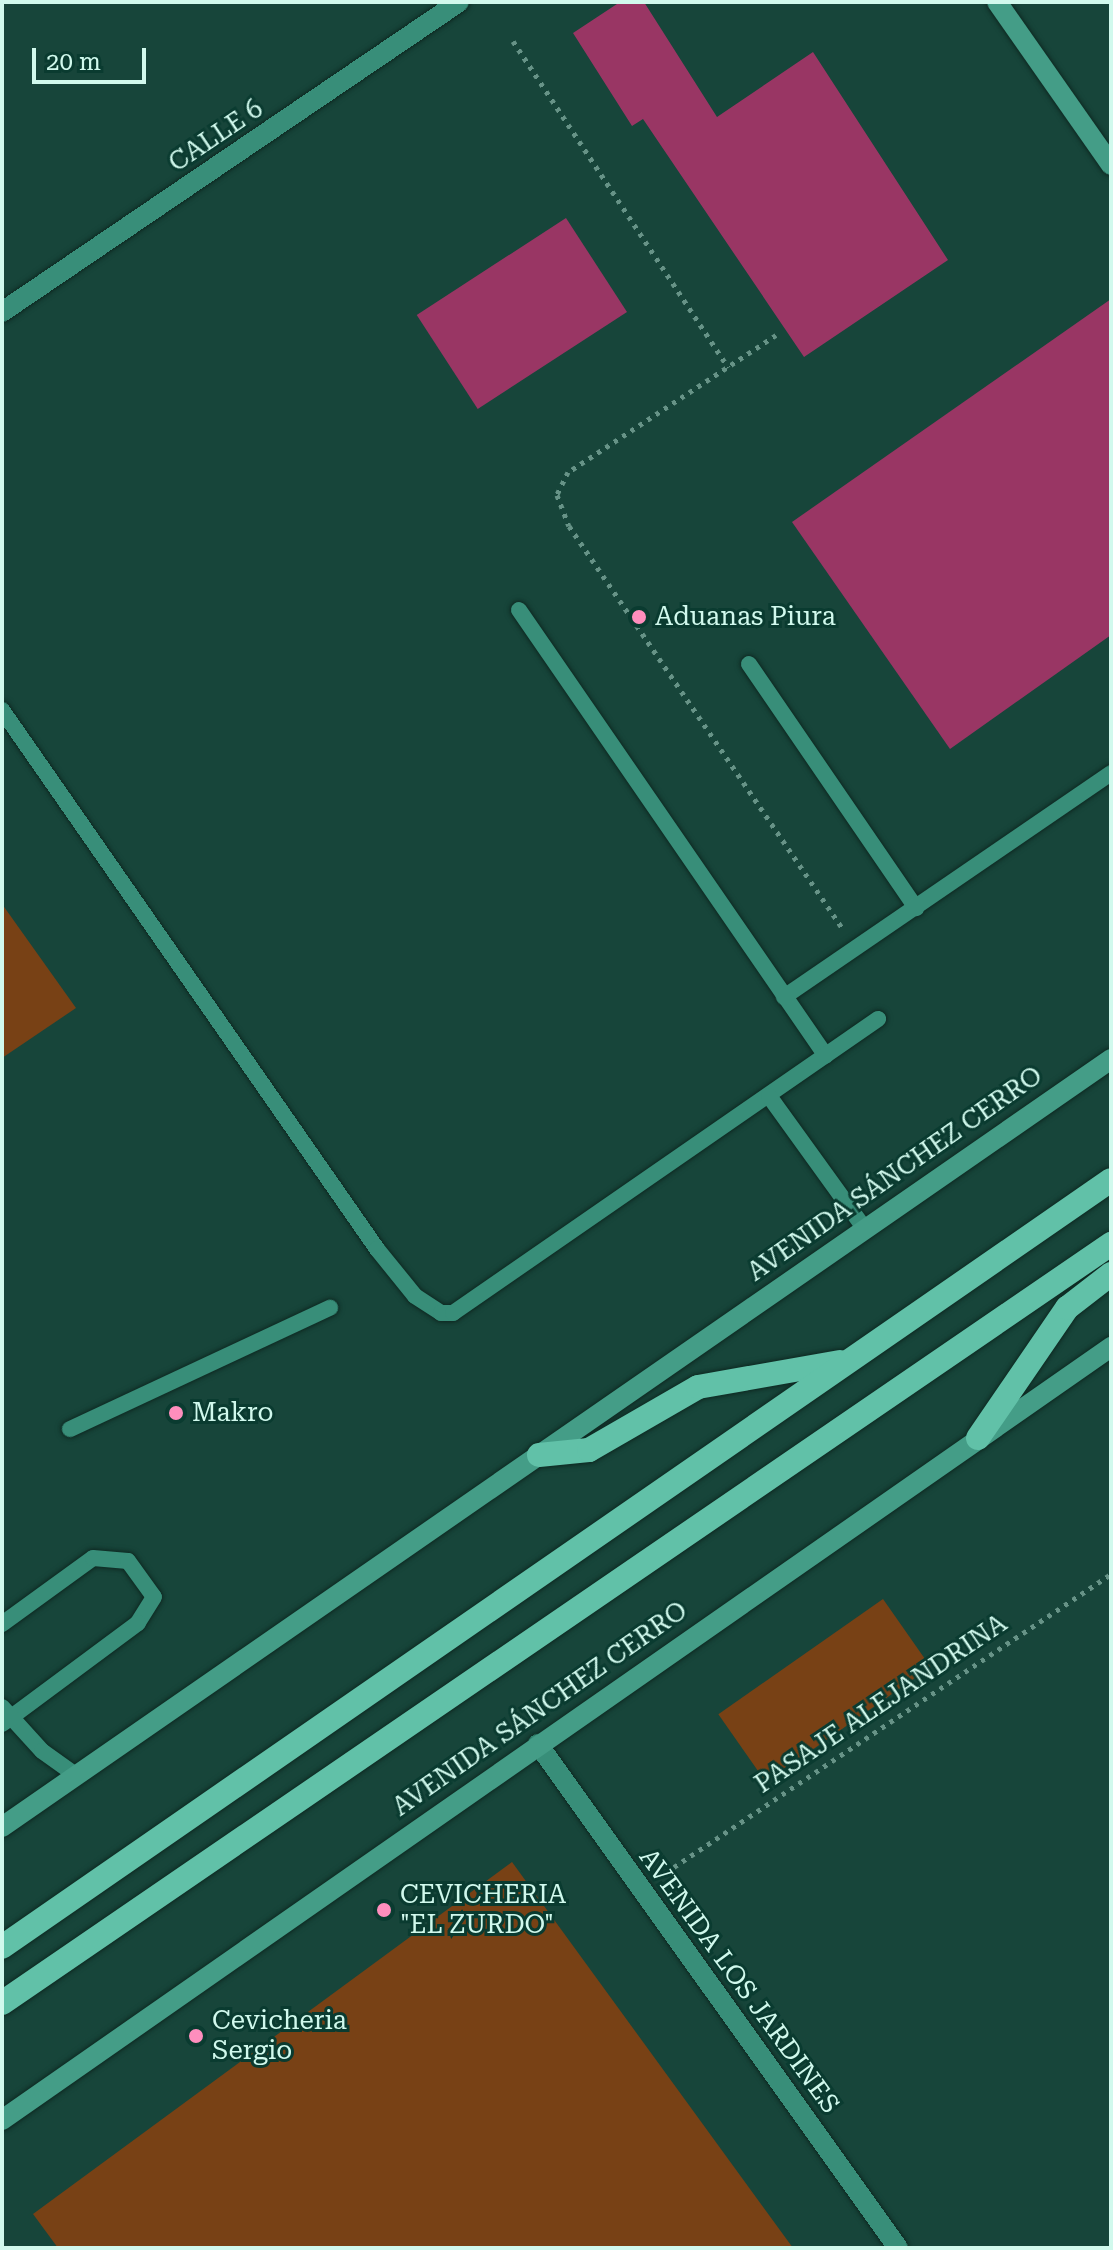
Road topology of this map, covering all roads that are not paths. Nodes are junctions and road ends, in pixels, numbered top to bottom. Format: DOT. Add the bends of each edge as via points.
graph roads {
  1 [pos="459,2"];
  2 [pos="997,2"];
  3 [pos="1111,165"];
  4 [pos="2,312"];
  5 [pos="519,610"];
  6 [pos="749,664"];
  7 [pos="2,710"];
  8 [pos="1111,773"];
  9 [pos="916,908"];
  10 [pos="784,997"];
  11 [pos="878,1019"];
  12 [pos="826,1056"];
  13 [pos="1111,1059"];
  14 [pos="769,1096"];
  15 [pos="1111,1180"];
  16 [pos="865,1229"];
  17 [pos="1111,1244"];
  18 [pos="1111,1274"];
  19 [pos="330,1308"];
  20 [pos="1111,1347"];
  21 [pos="847,1361"];
  22 [pos="70,1429"];
  23 [pos="978,1438"];
  24 [pos="539,1455"];
  25 [pos="2,1624"];
  26 [pos="5,1716"];
  27 [pos="538,1744"];
  28 [pos="77,1776"];
  29 [pos="2,1827"];
  30 [pos="2,1947"];
  31 [pos="2,2003"];
  32 [pos="2,2120"];
  33 [pos="898,2248"];
  1 -- 4 [label="street, CALLE 6"];
  2 -- 3 [label="main road"];
  5 -- 10 [label="lane"];
  6 -- 9 [label="lane"];
  7 -- 14 [label="lane" via="377,1249 429,1307 453,1313"];
  8 -- 9 [label="lane"];
  9 -- 10 [label="lane"];
  10 -- 12 [label="lane"];
  11 -- 12 [label="lane"];
  12 -- 14 [label="lane"];
  13 -- 16 [label="main road, AVENIDA SÁNCHEZ CERRO"];
  14 -- 16 [label="lane"];
  15 -- 21 [label="highway"];
  16 -- 24 [label="main road, AVENIDA SÁNCHEZ CERRO"];
  17 -- 31 [label="highway"];
  18 -- 23 [label="highway" via="1067,1308"];
  19 -- 22 [label="lane"];
  20 -- 23 [label="main road, AVENIDA SÁNCHEZ CERRO"];
  21 -- 24 [label="highway" via="698,1387 589,1450"];
  21 -- 30 [label="highway"];
  23 -- 27 [label="main road, AVENIDA SÁNCHEZ CERRO"];
  24 -- 28 [label="main road, AVENIDA SÁNCHEZ CERRO"];
  25 -- 26 [label="lane" via="93,1558 128,1561 154,1597 138,1623"];
  26 -- 28 [label="lane"];
  27 -- 32 [label="main road, AVENIDA SÁNCHEZ CERRO"];
  27 -- 33 [label="street, AVENIDA LOS JARDINES"];
  28 -- 29 [label="main road, AVENIDA SÁNCHEZ CERRO"];
}
